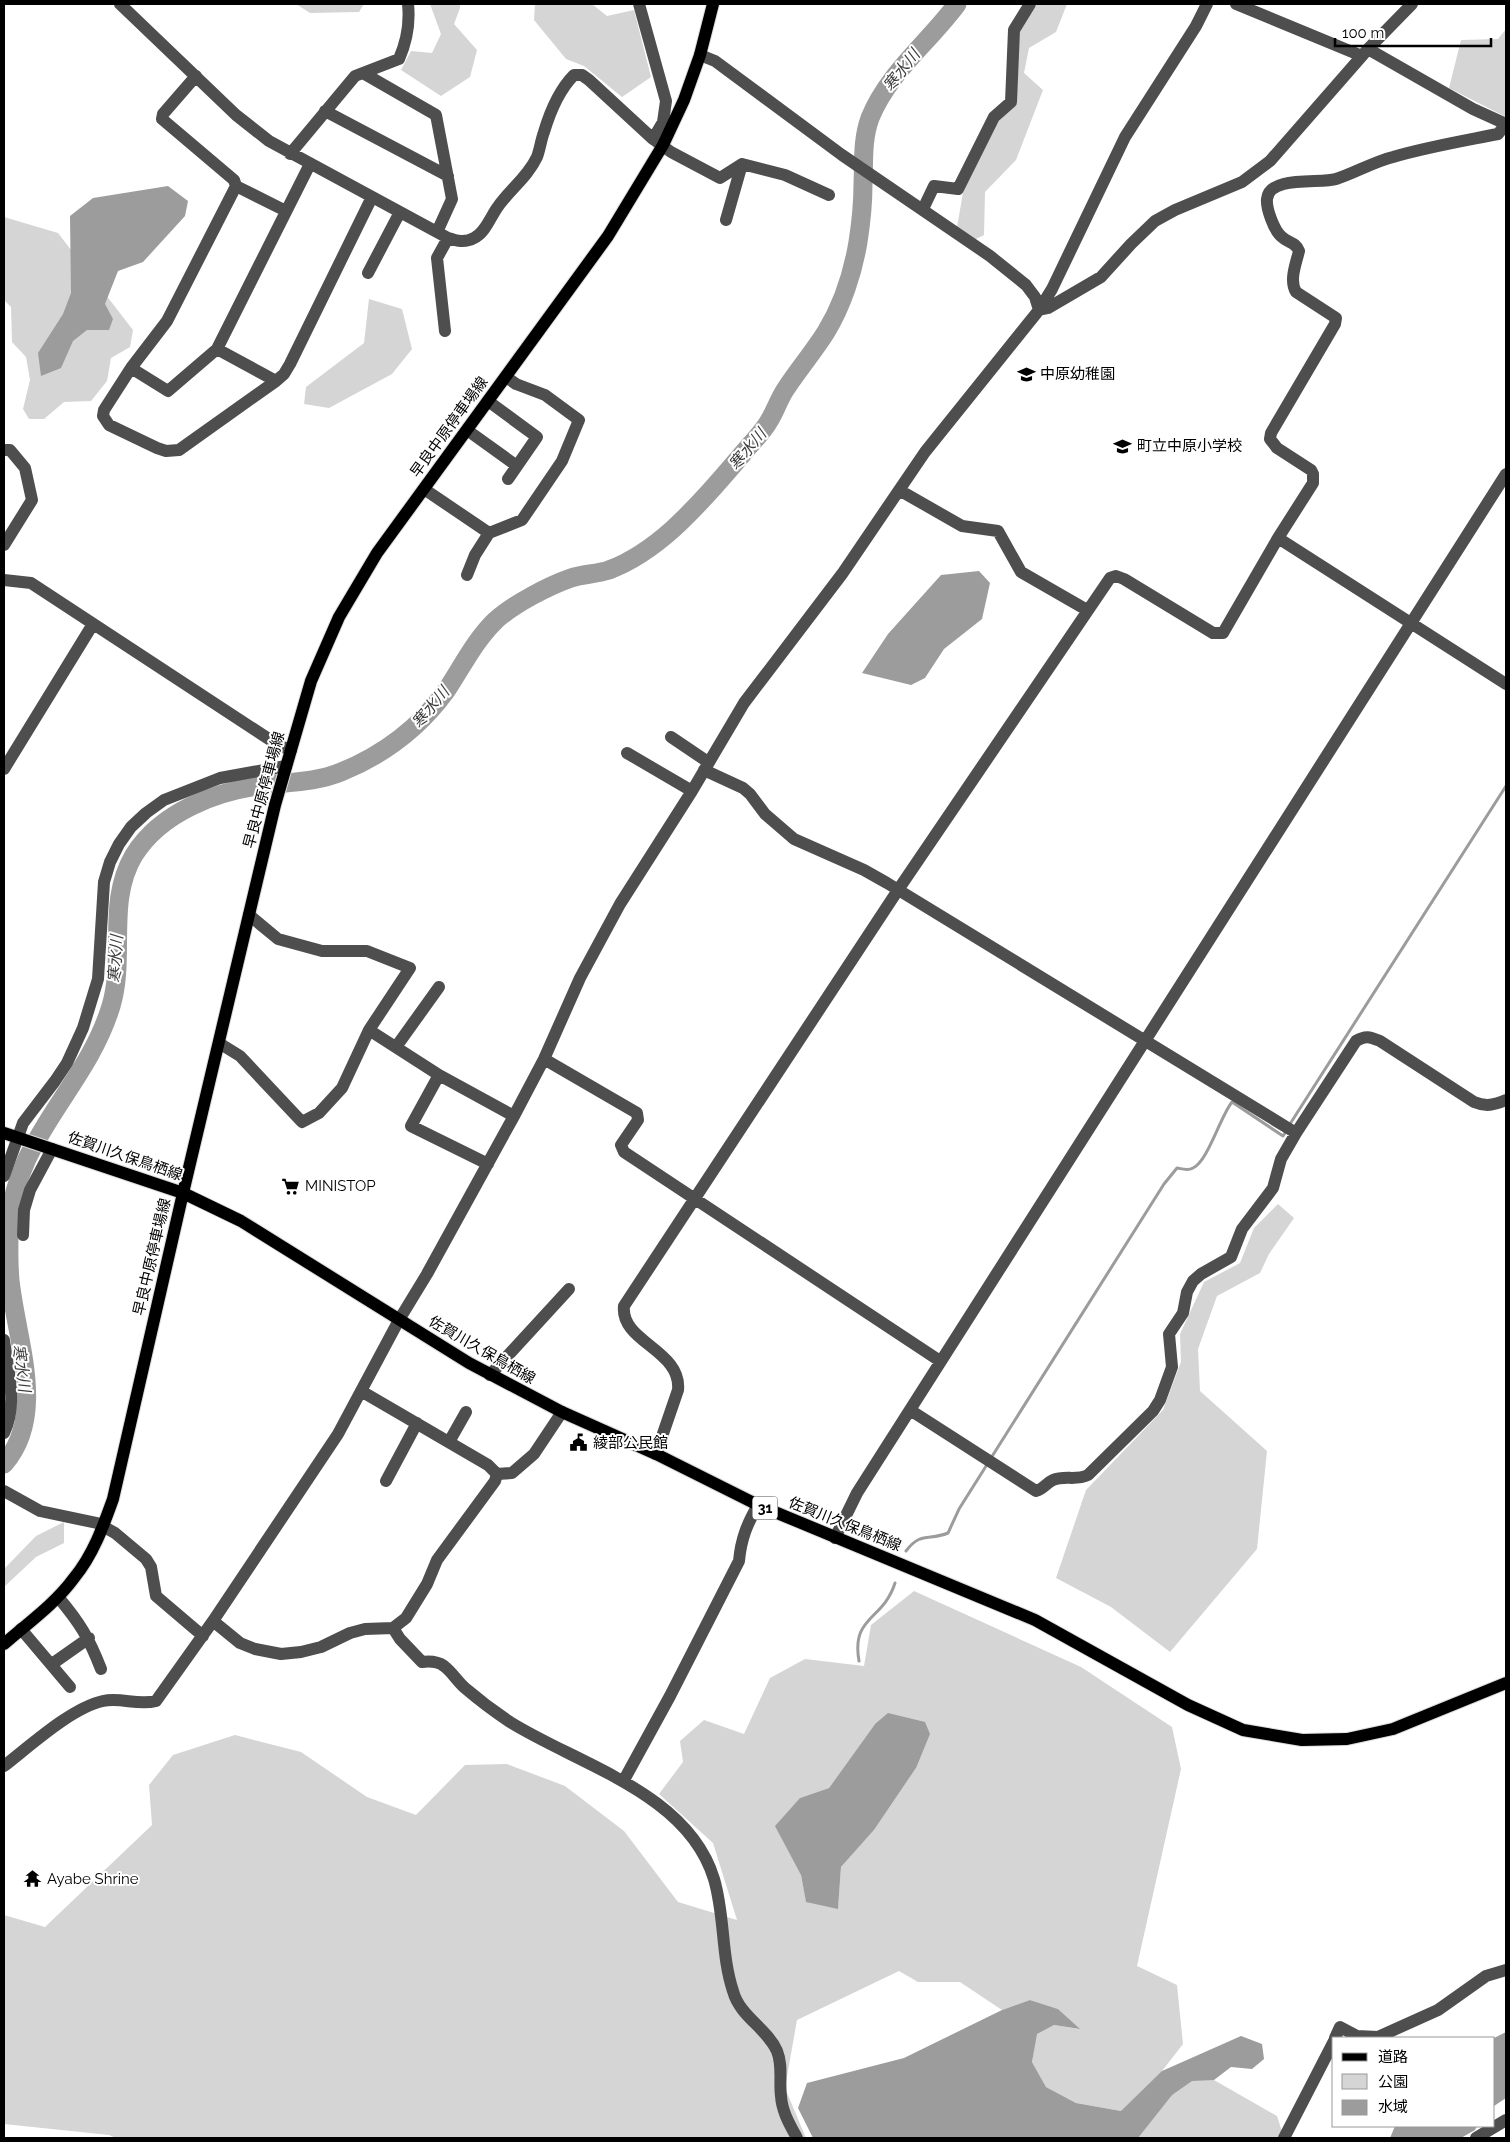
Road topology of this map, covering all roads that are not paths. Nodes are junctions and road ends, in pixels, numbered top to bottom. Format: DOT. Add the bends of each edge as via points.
graph roads {
  1 [pos="120,4"];
  2 [pos="408,4"];
  3 [pos="639,4"];
  4 [pos="713,4"];
  5 [pos="1030,4"];
  6 [pos="1207,4"];
  7 [pos="1236,4"];
  8 [pos="1412,4"];
  9 [pos="1365,53"];
  10 [pos="700,55"];
  11 [pos="363,73"];
  12 [pos="196,76"];
  13 [pos="325,111"];
  14 [pos="1506,124"];
  15 [pos="658,142"];
  16 [pos="290,154"];
  17 [pos="310,164"];
  18 [pos="742,164"];
  19 [pos="448,176"];
  20 [pos="236,186"];
  21 [pos="829,195"];
  22 [pos="372,197"];
  23 [pos="922,209"];
  24 [pos="286,211"];
  25 [pos="400,212"];
  26 [pos="726,220"];
  27 [pos="442,235"];
  28 [pos="368,273"];
  29 [pos="1039,310"];
  30 [pos="446,330"];
  31 [pos="217,349"];
  32 [pos="131,368"];
  33 [pos="506,376"];
  34 [pos="276,381"];
  35 [pos="488,401"];
  36 [pos="467,430"];
  37 [pos="4,450"];
  38 [pos="517,466"];
  39 [pos="1506,474"];
  40 [pos="508,479"];
  41 [pos="424,489"];
  42 [pos="899,490"];
  43 [pos="490,533"];
  44 [pos="1278,538"];
  45 [pos="4,545"];
  46 [pos="467,575"];
  47 [pos="4,580"];
  48 [pos="1087,610"];
  49 [pos="1411,622"];
  50 [pos="93,624"];
  51 [pos="1506,684"];
  52 [pos="671,737"];
  53 [pos="290,750"];
  54 [pos="627,753"];
  55 [pos="286,766"];
  56 [pos="706,766"];
  57 [pos="4,769"];
  58 [pos="692,791"];
  59 [pos="898,890"];
  60 [pos="249,915"];
  61 [pos="439,987"];
  62 [pos="368,1030"];
  63 [pos="1147,1040"];
  64 [pos="219,1042"];
  65 [pos="396,1047"];
  66 [pos="544,1059"];
  67 [pos="439,1075"];
  68 [pos="1506,1100"];
  69 [pos="514,1116"];
  70 [pos="4,1133"];
  71 [pos="1296,1133"];
  72 [pos="17,1137"];
  73 [pos="52,1149"];
  74 [pos="488,1164"];
  75 [pos="4,1176"];
  76 [pos="183,1193"];
  77 [pos="694,1200"];
  78 [pos="23,1235"];
  79 [pos="569,1289"];
  80 [pos="399,1320"];
  81 [pos="4,1340"];
  82 [pos="940,1362"];
  83 [pos="490,1374"];
  84 [pos="361,1391"];
  85 [pos="910,1410"];
  86 [pos="466,1412"];
  87 [pos="562,1412"];
  88 [pos="417,1423"];
  89 [pos="4,1433"];
  90 [pos="448,1442"];
  91 [pos="656,1454"];
  92 [pos="497,1474"];
  93 [pos="386,1480"];
  94 [pos="7,1492"];
  95 [pos="758,1505"];
  96 [pos="104,1526"];
  97 [pos="836,1538"];
  98 [pos="58,1597"];
  99 [pos="213,1621"];
  100 [pos="393,1628"];
  101 [pos="21,1629"];
  102 [pos="203,1636"];
  103 [pos="89,1638"];
  104 [pos="4,1644"];
  105 [pos="52,1664"];
  106 [pos="100,1669"];
  107 [pos="1506,1683"];
  108 [pos="70,1687"];
  109 [pos="4,1766"];
  110 [pos="624,1780"];
  111 [pos="1506,1970"];
  112 [pos="1335,2037"];
  113 [pos="1378,2037"];
  114 [pos="1378,2037"];
  115 [pos="1332,2044"];
  116 [pos="1506,2120"];
  117 [pos="1494,2127"];
  118 [pos="1495,2127"];
  119 [pos="797,2138"];
  120 [pos="1284,2138"];
  121 [pos="1476,2138"];
  1 -- 12 [label="street"];
  2 -- 11 [label="street" via="406,45 399,59"];
  3 -- 15 [label="street" via="666,101"];
  4 -- 10 [label="main road, 早良中原停車場線"];
  5 -- 23 [label="street" via="1014,30 1011,102 994,117 958,189 934,186"];
  6 -- 29 [label="street" via="1126,137"];
  7 -- 9 [label="street"];
  8 -- 9 [label="street"];
  9 -- 14 [label="street"];
  9 -- 29 [label="street" via="1270,161 1242,182 1156,221 1100,277 1048,308"];
  10 -- 15 [label="main road, 早良中原停車場線" via="684,100"];
  10 -- 23 [label="street" via="715,61 842,155"];
  11 -- 13 [label="street" via="355,76"];
  11 -- 19 [label="street" via="436,116"];
  12 -- 16 [label="street" via="253,129"];
  12 -- 20 [label="street" via="162,119 234,180"];
  13 -- 16 [label="street"];
  13 -- 19 [label="street"];
  14 -- 44 [label="street" via="1498,134 1392,157 1334,180 1289,182 1268,195 1266,201 1275,230 1299,251 1293,277 1296,292 1336,318 1271,433 1272,444 1310,470 1314,478 1308,493"];
  15 -- 18 [label="street" via="720,178"];
  15 -- 27 [label="street" via="582,74 574,75 550,115 537,157 487,226 476,238 466,241"];
  15 -- 33 [label="main road, 早良中原停車場線" via="608,236"];
  16 -- 17 [label="street"];
  17 -- 22 [label="street"];
  17 -- 24 [label="street"];
  18 -- 21 [label="street" via="785,174"];
  18 -- 26 [label="street"];
  19 -- 27 [label="street" via="452,199"];
  20 -- 24 [label="street"];
  20 -- 32 [label="street" via="167,321"];
  22 -- 25 [label="street"];
  22 -- 34 [label="street" via="290,364"];
  23 -- 29 [label="street" via="1026,285"];
  24 -- 31 [label="street"];
  25 -- 27 [label="street"];
  25 -- 28 [label="street"];
  27 -- 30 [label="street" via="437,258"];
  29 -- 42 [label="street" via="952,417"];
  31 -- 32 [label="street" via="168,391"];
  31 -- 34 [label="street"];
  32 -- 34 [label="street" via="103,416 110,425 166,451 187,446"];
  33 -- 35 [label="main road, 早良中原停車場線"];
  33 -- 43 [label="street" via="516,384 545,395 579,420 562,461 522,520"];
  35 -- 36 [label="main road, 早良中原停車場線"];
  35 -- 38 [label="street" via="537,437"];
  36 -- 38 [label="street"];
  36 -- 41 [label="main road, 早良中原停車場線"];
  37 -- 45 [label="street" via="10,450 25,468 32,500"];
  38 -- 40 [label="street"];
  39 -- 49 [label="street"];
  41 -- 43 [label="street"];
  41 -- 53 [label="main road, 早良中原停車場線" via="377,553 339,617 311,681"];
  42 -- 48 [label="street" via="962,526 998,531 1021,572"];
  42 -- 56 [label="street" via="842,574 744,703"];
  43 -- 46 [label="street" via="475,555"];
  44 -- 48 [label="street" via="1224,633 1213,633 1116,576 1110,578"];
  44 -- 49 [label="street"];
  47 -- 50 [label="street" via="31,583"];
  48 -- 59 [label="street"];
  49 -- 51 [label="street"];
  49 -- 63 [label="street"];
  50 -- 53 [label="street"];
  50 -- 57 [label="street"];
  52 -- 56 [label="street"];
  53 -- 55 [label="main road, 早良中原停車場線"];
  54 -- 58 [label="street"];
  55 -- 60 [label="main road, 早良中原停車場線"];
  55 -- 72 [label="street" via="220,778 164,800 146,813 119,844 104,882 98,979 83,1028 67,1063 23,1123"];
  56 -- 58 [label="street"];
  56 -- 59 [label="street" via="743,788 765,814 794,839 864,870"];
  58 -- 66 [label="street" via="620,904 580,978"];
  59 -- 63 [label="street"];
  59 -- 77 [label="street"];
  60 -- 62 [label="street" via="278,939 322,951 367,951 410,968"];
  60 -- 64 [label="main road, 早良中原停車場線"];
  61 -- 65 [label="street"];
  62 -- 64 [label="street" via="342,1088 319,1113 302,1122 240,1056"];
  62 -- 65 [label="street"];
  63 -- 71 [label="street"];
  63 -- 82 [label="street"];
  64 -- 76 [label="main road, 早良中原停車場線"];
  65 -- 67 [label="street"];
  66 -- 69 [label="street"];
  66 -- 77 [label="street" via="637,1113 638,1120 622,1145 624,1152"];
  67 -- 69 [label="street"];
  67 -- 74 [label="street" via="411,1126"];
  68 -- 71 [label="street" via="1492,1106 1474,1102 1380,1041 1363,1036 1356,1041"];
  69 -- 74 [label="street"];
  70 -- 72 [label="main road, 佐賀川久保鳥栖線 / 31"];
  71 -- 85 [label="street" via="1282,1159 1273,1188 1242,1229 1231,1257 1193,1281 1183,1313 1169,1334 1172,1367 1160,1400 1153,1411 1088,1474 1080,1479 1051,1480 1042,1490 1036,1491"];
  72 -- 73 [label="main road, 佐賀川久保鳥栖線 / 31"];
  72 -- 75 [label="street"];
  73 -- 76 [label="main road, 佐賀川久保鳥栖線 / 31"];
  73 -- 78 [label="street" via="30,1190 24,1210"];
  74 -- 80 [label="street"];
  76 -- 80 [label="main road, 佐賀川久保鳥栖線 / 31" via="264,1234"];
  76 -- 96 [label="main road, 早良中原停車場線" via="113,1499"];
  77 -- 82 [label="street"];
  77 -- 91 [label="street" via="624,1306 632,1330 666,1358 679,1380"];
  79 -- 83 [label="street"];
  80 -- 83 [label="main road, 佐賀川久保鳥栖線 / 31"];
  80 -- 84 [label="street"];
  81 -- 89 [label="street" via="11,1406"];
  82 -- 85 [label="street"];
  83 -- 87 [label="main road, 佐賀川久保鳥栖線 / 31"];
  84 -- 88 [label="street"];
  84 -- 99 [label="street" via="338,1434"];
  85 -- 97 [label="street" via="857,1493"];
  86 -- 90 [label="street"];
  87 -- 91 [label="main road, 佐賀川久保鳥栖線 / 31"];
  87 -- 92 [label="street" via="534,1454 512,1473"];
  88 -- 90 [label="street"];
  88 -- 93 [label="street"];
  90 -- 92 [label="street" via="488,1465"];
  91 -- 95 [label="main road, 佐賀川久保鳥栖線 / 31"];
  92 -- 100 [label="street" via="437,1560 406,1618"];
  94 -- 96 [label="street" via="40,1511"];
  95 -- 97 [label="main road, 佐賀川久保鳥栖線 / 31"];
  95 -- 110 [label="street" via="746,1525 739,1561"];
  96 -- 98 [label="main road, 早良中原停車場線" via="86,1562"];
  96 -- 102 [label="street" via="146,1559 156,1596"];
  97 -- 107 [label="main road, 佐賀川久保鳥栖線 / 31" via="1035,1620 1188,1705 1243,1730 1302,1740 1347,1739 1393,1729"];
  98 -- 101 [label="main road, 早良中原停車場線"];
  98 -- 103 [label="street"];
  99 -- 100 [label="street" via="240,1643 281,1654 320,1647 357,1631"];
  99 -- 102 [label="street"];
  100 -- 110 [label="street" via="422,1662 432,1660 444,1666 464,1687 508,1721"];
  101 -- 104 [label="main road, 早良中原停車場線"];
  101 -- 105 [label="street"];
  102 -- 109 [label="street" via="156,1701 145,1704 103,1701 85,1708"];
  103 -- 105 [label="street"];
  103 -- 106 [label="street"];
  105 -- 108 [label="street"];
  110 -- 119 [label="street" via="668,1812 701,1849 710,1865 733,1992 738,2004 777,2050 781,2061 783,2111"];
  111 -- 114 [label="street" via="1486,1976 1438,2010"];
  112 -- 113 [label="street" via="1340,2027 1357,2036"];
  115 -- 120 [label="street"];
  116 -- 118 [label="street"];
  117 -- 121 [label="street"];
}
